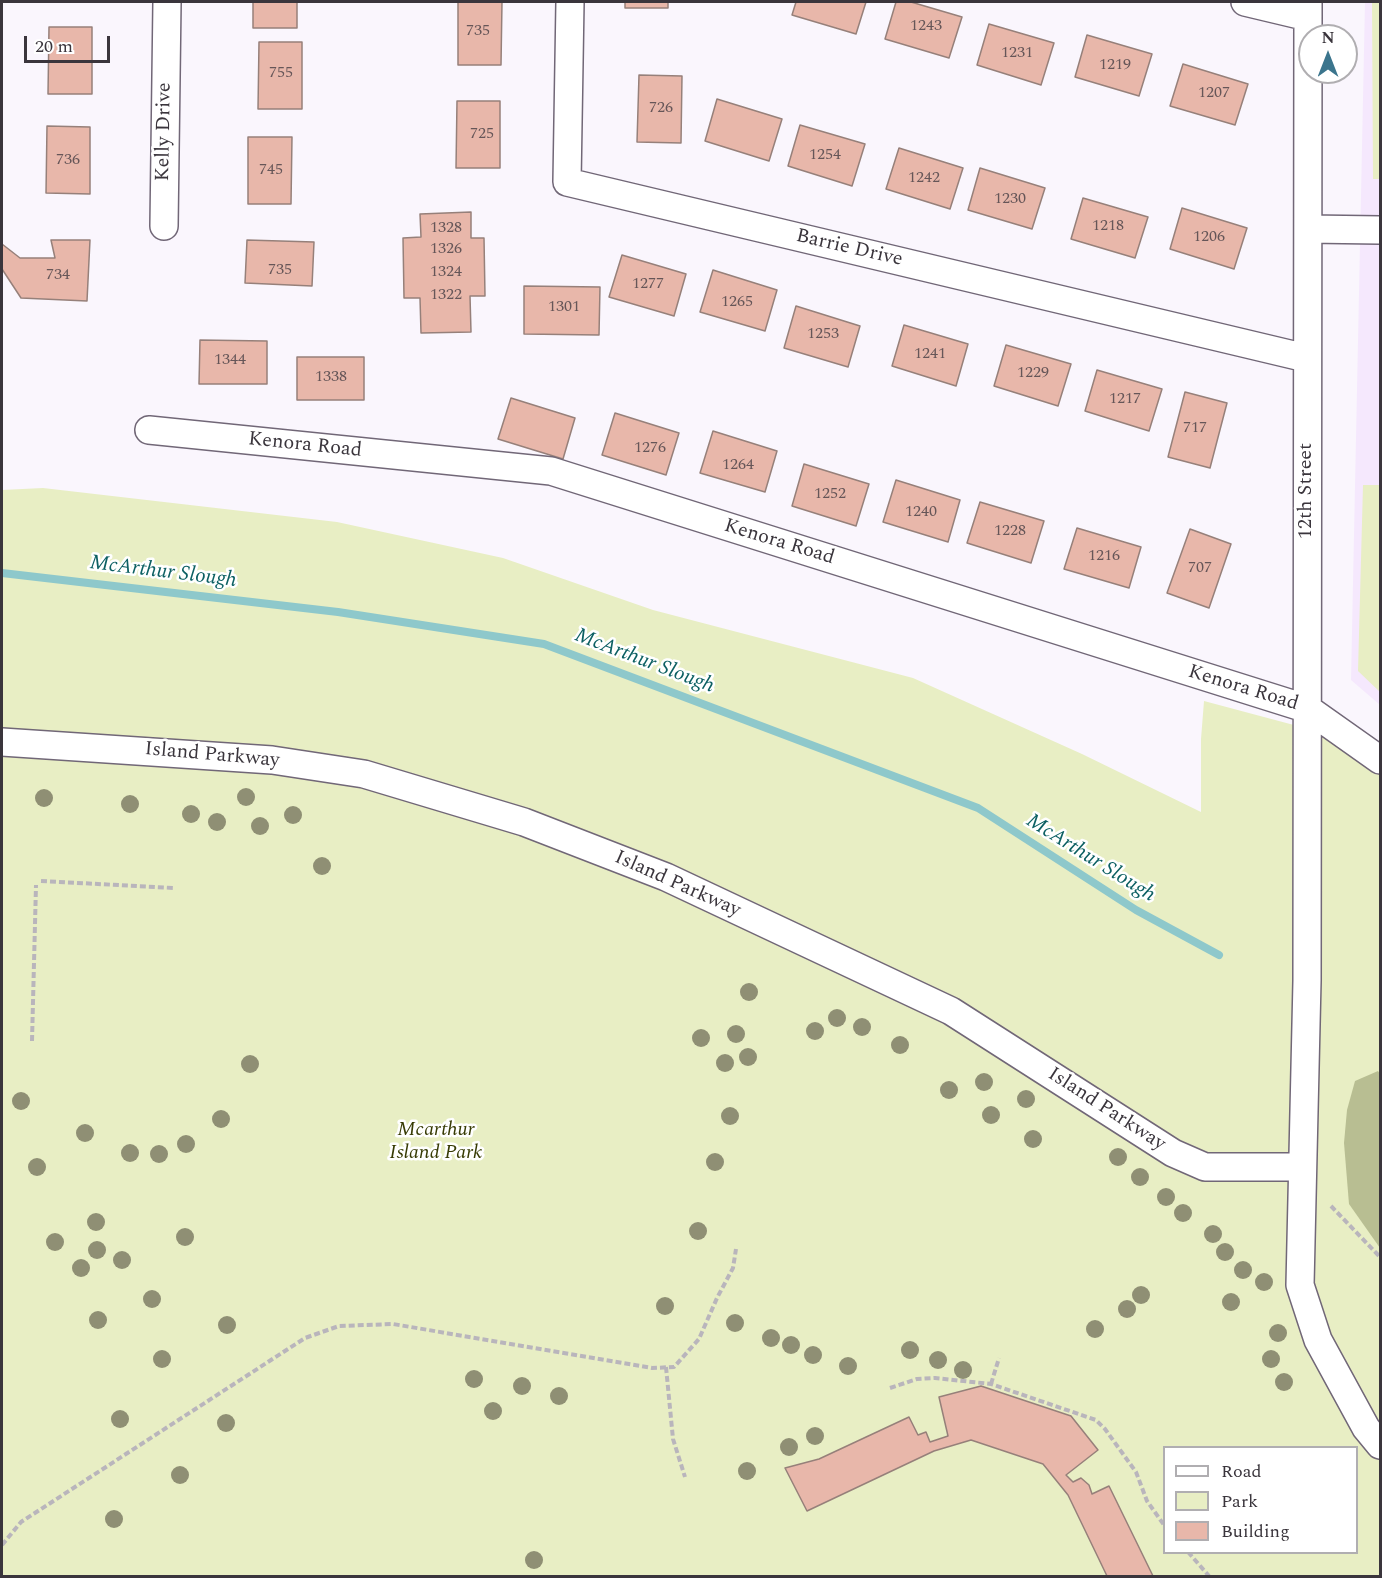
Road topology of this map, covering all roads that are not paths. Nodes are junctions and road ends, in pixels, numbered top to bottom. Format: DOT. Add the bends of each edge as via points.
graph roads {
  1 [pos="167,2"];
  2 [pos="570,2"];
  3 [pos="1245,2"];
  4 [pos="1308,9"];
  5 [pos="164,226"];
  6 [pos="1308,229"];
  7 [pos="1380,230"];
  8 [pos="1306,358"];
  9 [pos="149,430"];
  10 [pos="1308,709"];
  11 [pos="2,742"];
  12 [pos="1380,760"];
  13 [pos="1301,1167"];
  14 [pos="1380,1445"];
  1 -- 5 [label="street, Kelly Drive"];
  2 -- 8 [label="street, Barrie Drive" via="567,182"];
  3 -- 4 [label="street"];
  4 -- 6 [label="street, 12th Street"];
  6 -- 7 [label="street"];
  6 -- 8 [label="street, 12th Street"];
  8 -- 10 [label="street, 12th Street"];
  9 -- 10 [label="street, Kenora Road" via="551,471"];
  10 -- 12 [label="street, Kenora Road"];
  10 -- 13 [label="street, 12th Street" via="1307,981"];
  11 -- 13 [label="street, Island Parkway" via="272,760 364,774 524,822 666,877 951,1011 1173,1153 1205,1167"];
  13 -- 14 [label="street" via="1300,1285 1318,1340 1366,1428"];
}
